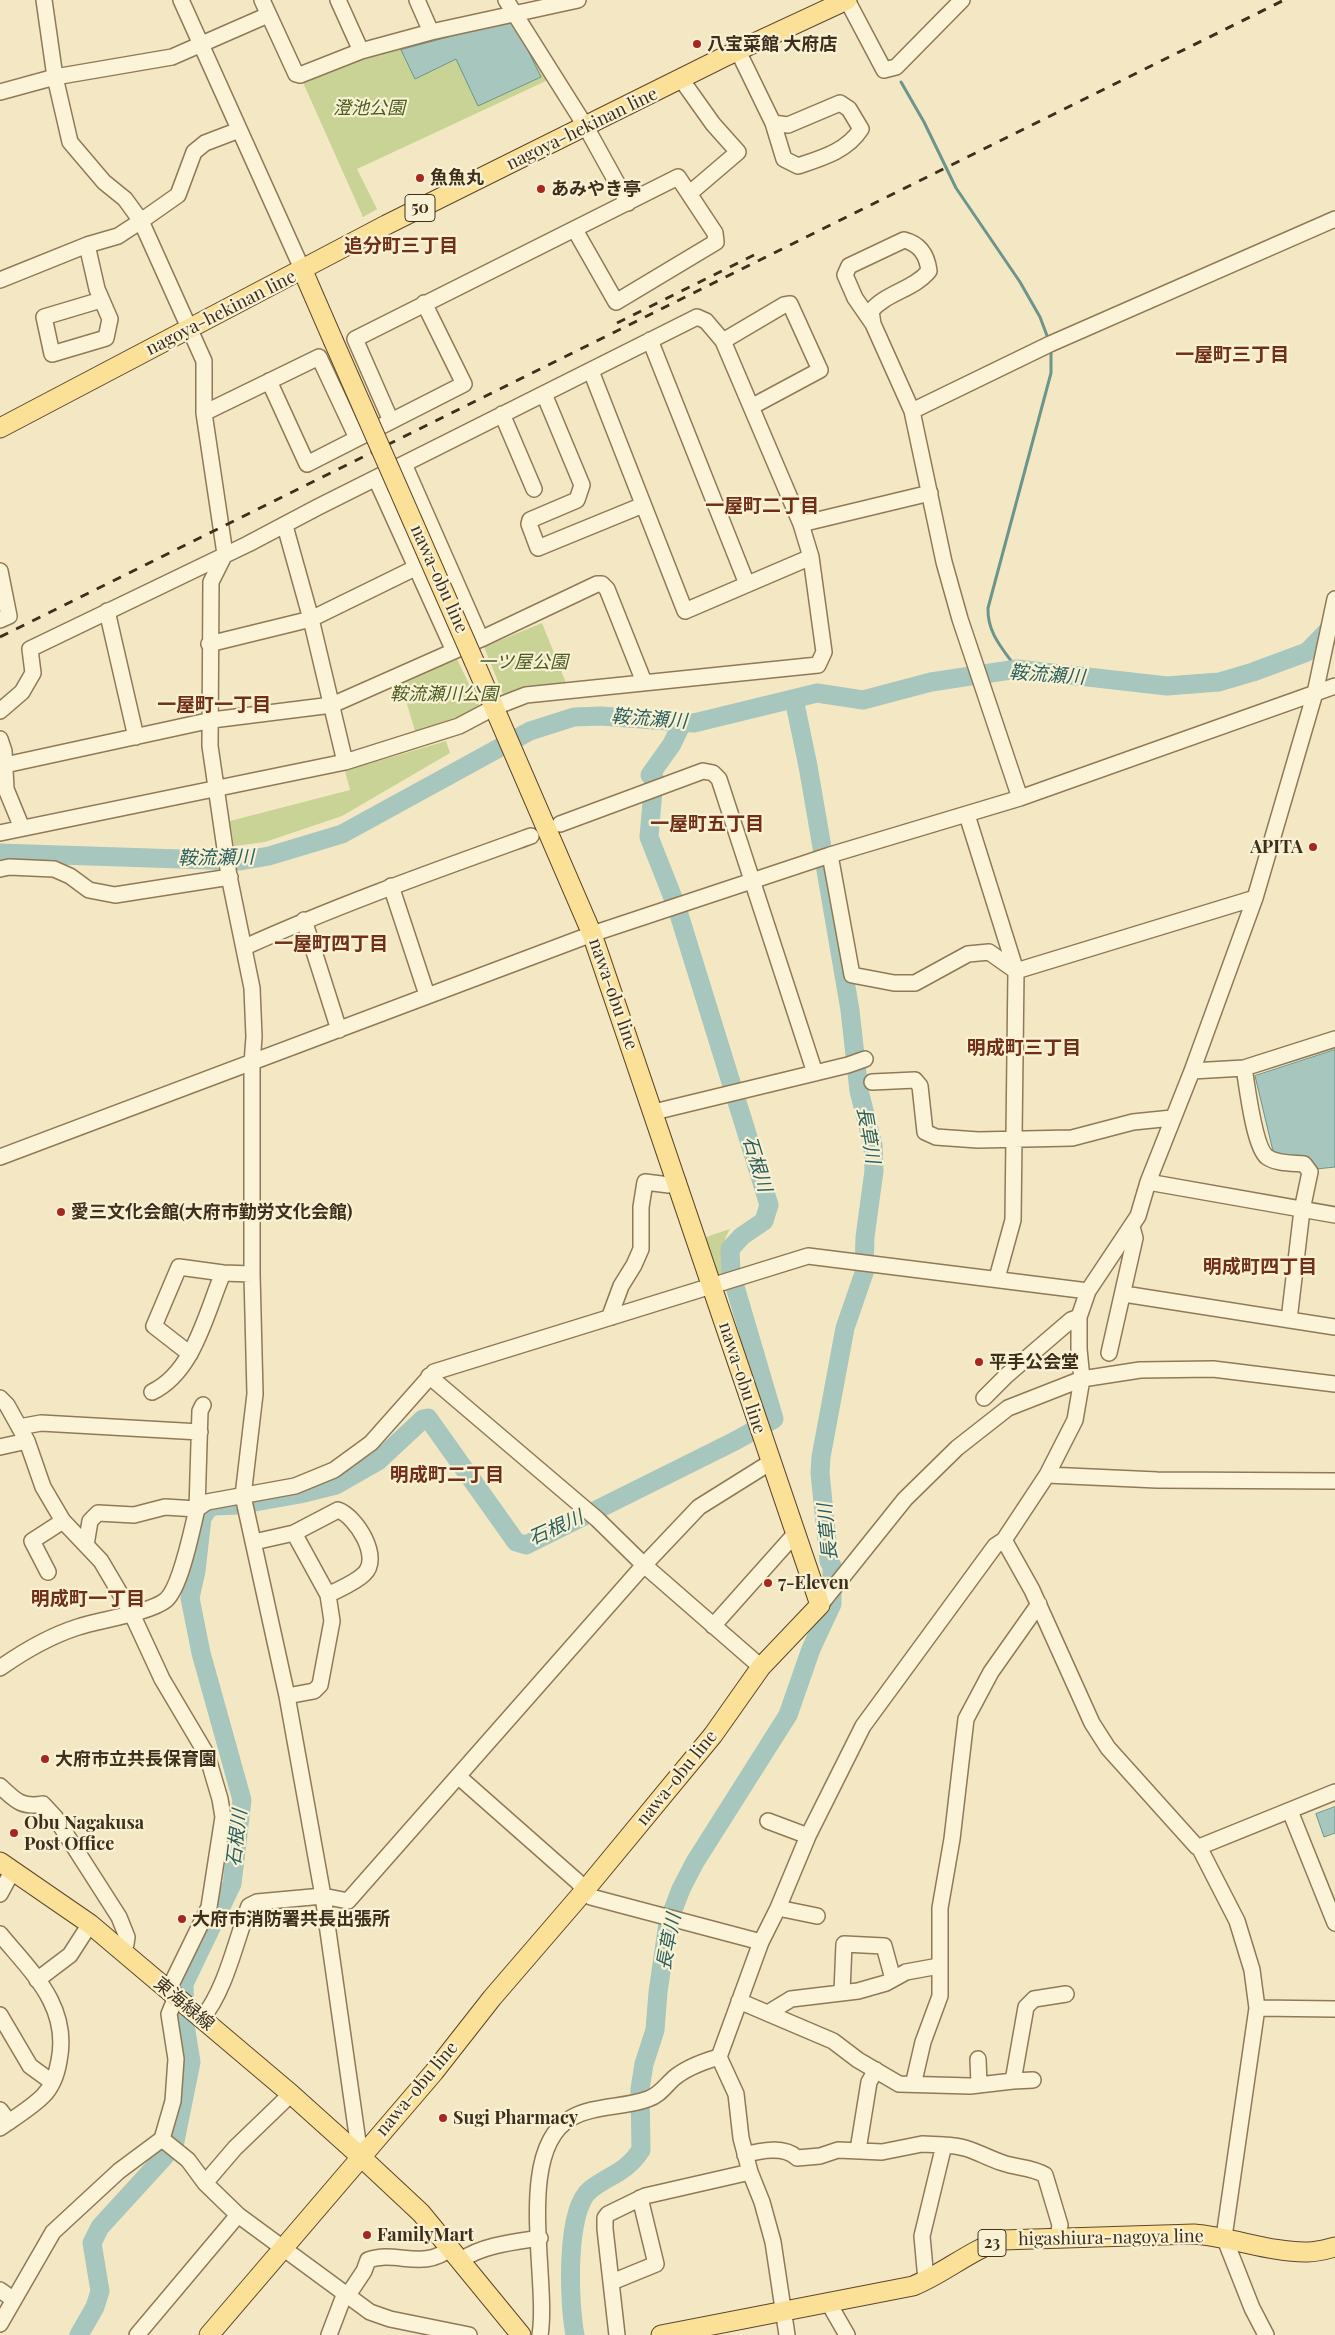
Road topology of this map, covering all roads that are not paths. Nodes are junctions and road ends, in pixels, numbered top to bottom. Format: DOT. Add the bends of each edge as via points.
graph roads {
  1 [pos="181,0"];
  2 [pos="262,0"];
  3 [pos="338,0"];
  4 [pos="417,0"];
  5 [pos="506,0"];
  6 [pos="578,0"];
  7 [pos="847,0"];
  8 [pos="962,0"];
  9 [pos="559,2"];
  10 [pos="48,3"];
  11 [pos="268,15"];
  12 [pos="515,15"];
  13 [pos="431,32"];
  14 [pos="201,45"];
  15 [pos="361,51"];
  16 [pos="738,51"];
  17 [pos="55,77"];
  18 [pos="681,79"];
  19 [pos="0,92"];
  20 [pos="773,123"];
  21 [pos="586,127"];
  22 [pos="239,130"];
  23 [pos="690,193"];
  24 [pos="628,203"];
  25 [pos="1335,219"];
  26 [pos="141,221"];
  27 [pos="575,230"];
  28 [pos="87,245"];
  29 [pos="303,270"];
  30 [pos="0,280"];
  31 [pos="101,300"];
  32 [pos="424,303"];
  33 [pos="873,324"];
  34 [pos="190,328"];
  35 [pos="650,340"];
  36 [pos="723,341"];
  37 [pos="591,371"];
  38 [pos="269,382"];
  39 [pos="544,394"];
  40 [pos="751,407"];
  41 [pos="912,411"];
  42 [pos="204,413"];
  43 [pos="502,414"];
  44 [pos="391,421"];
  45 [pos="0,428"];
  46 [pos="357,438"];
  47 [pos="404,464"];
  48 [pos="376,479"];
  49 [pos="534,489"];
  50 [pos="930,493"];
  51 [pos="643,505"];
  52 [pos="801,524"];
  53 [pos="285,526"];
  54 [pos="224,554"];
  55 [pos="811,557"];
  56 [pos="415,568"];
  57 [pos="0,571"];
  58 [pos="747,584"];
  59 [pos="1335,600"];
  60 [pos="107,611"];
  61 [pos="310,619"];
  62 [pos="0,620"];
  63 [pos="481,639"];
  64 [pos="209,644"];
  65 [pos="454,651"];
  66 [pos="644,682"];
  67 [pos="1335,686"];
  68 [pos="1314,693"];
  69 [pos="332,705"];
  70 [pos="496,710"];
  71 [pos="0,711"];
  72 [pos="212,720"];
  73 [pos="136,736"];
  74 [pos="0,739"];
  75 [pos="345,762"];
  76 [pos="5,765"];
  77 [pos="216,788"];
  78 [pos="1020,798"];
  79 [pos="967,815"];
  80 [pos="560,824"];
  81 [pos="22,828"];
  82 [pos="0,833"];
  83 [pos="531,836"];
  84 [pos="824,857"];
  85 [pos="0,869"];
  86 [pos="230,876"];
  87 [pos="754,881"];
  88 [pos="391,886"];
  89 [pos="1255,898"];
  90 [pos="304,920"];
  91 [pos="592,934"];
  92 [pos="245,947"];
  93 [pos="1016,971"];
  94 [pos="427,995"];
  95 [pos="339,1030"];
  96 [pos="1335,1040"];
  97 [pos="865,1059"];
  98 [pos="252,1064"];
  99 [pos="1244,1068"];
  100 [pos="1192,1071"];
  101 [pos="816,1073"];
  102 [pos="872,1082"];
  103 [pos="654,1112"];
  104 [pos="1172,1118"];
  105 [pos="1013,1139"];
  106 [pos="0,1157"];
  107 [pos="678,1182"];
  108 [pos="1148,1182"];
  109 [pos="1302,1210"];
  110 [pos="1335,1215"];
  111 [pos="1132,1227"];
  112 [pos="223,1273"];
  113 [pos="252,1274"];
  114 [pos="997,1278"];
  115 [pos="712,1286"];
  116 [pos="1088,1291"];
  117 [pos="1124,1294"];
  118 [pos="612,1317"];
  119 [pos="1079,1317"];
  120 [pos="1289,1320"];
  121 [pos="1335,1326"];
  122 [pos="1109,1353"];
  123 [pos="190,1354"];
  124 [pos="429,1376"];
  125 [pos="1082,1380"];
  126 [pos="1335,1384"];
  127 [pos="152,1392"];
  128 [pos="0,1398"];
  129 [pos="984,1398"];
  130 [pos="203,1406"];
  131 [pos="19,1427"];
  132 [pos="200,1432"];
  133 [pos="27,1441"];
  134 [pos="0,1447"];
  135 [pos="771,1462"];
  136 [pos="1046,1475"];
  137 [pos="1335,1481"];
  138 [pos="245,1501"];
  139 [pos="197,1509"];
  140 [pos="63,1521"];
  141 [pos="294,1533"];
  142 [pos="795,1534"];
  143 [pos="1004,1540"];
  144 [pos="254,1542"];
  145 [pos="86,1545"];
  146 [pos="644,1566"];
  147 [pos="48,1572"];
  148 [pos="328,1595"];
  149 [pos="822,1601"];
  150 [pos="1039,1604"];
  151 [pos="131,1612"];
  152 [pos="713,1626"];
  153 [pos="761,1667"];
  154 [pos="0,1668"];
  155 [pos="287,1696"];
  156 [pos="460,1777"];
  157 [pos="0,1786"];
  158 [pos="1335,1792"];
  159 [pos="1290,1811"];
  160 [pos="768,1821"];
  161 [pos="808,1836"];
  162 [pos="1199,1847"];
  163 [pos="6,1866"];
  164 [pos="585,1890"];
  165 [pos="0,1894"];
  166 [pos="323,1896"];
  167 [pos="778,1908"];
  168 [pos="817,1916"];
  169 [pos="1335,1923"];
  170 [pos="90,1924"];
  171 [pos="0,1934"];
  172 [pos="761,1942"];
  173 [pos="121,1951"];
  174 [pos="939,1966"];
  175 [pos="893,1979"];
  176 [pos="37,1980"];
  177 [pos="842,1992"];
  178 [pos="1066,1994"];
  179 [pos="173,1995"];
  180 [pos="740,2000"];
  181 [pos="1257,2008"];
  182 [pos="1335,2009"];
  183 [pos="768,2013"];
  184 [pos="0,2015"];
  185 [pos="199,2015"];
  186 [pos="719,2058"];
  187 [pos="978,2059"];
  188 [pos="876,2070"];
  189 [pos="914,2080"];
  190 [pos="1033,2080"];
  191 [pos="1014,2081"];
  192 [pos="52,2082"];
  193 [pos="979,2085"];
  194 [pos="291,2094"];
  195 [pos="3,2120"];
  196 [pos="162,2139"];
  197 [pos="944,2145"];
  198 [pos="858,2150"];
  199 [pos="745,2155"];
  200 [pos="360,2156"];
  201 [pos="750,2172"];
  202 [pos="205,2183"];
  203 [pos="640,2198"];
  204 [pos="238,2215"];
  205 [pos="1058,2237"];
  206 [pos="1224,2237"];
  207 [pos="540,2238"];
  208 [pos="284,2247"];
  209 [pos="1335,2247"];
  210 [pos="456,2254"];
  211 [pos="926,2280"];
  212 [pos="612,2282"];
  213 [pos="0,2290"];
  214 [pos="347,2294"];
  215 [pos="14,2300"];
  216 [pos="828,2302"];
  217 [pos="783,2311"];
  218 [pos="0,2324"];
  219 [pos="138,2335"];
  220 [pos="209,2335"];
  221 [pos="329,2335"];
  222 [pos="469,2335"];
  223 [pos="521,2335"];
  224 [pos="540,2335"];
  225 [pos="617,2335"];
  226 [pos="661,2335"];
  227 [pos="787,2335"];
  228 [pos="847,2335"];
  229 [pos="1266,2335"];
  1 -- 14 [label="street"];
  2 -- 11 [label="street"];
  3 -- 15 [label="street"];
  4 -- 13 [label="street"];
  5 -- 12 [label="street"];
  6 -- 9 [label="street"];
  7 -- 8 [label="street" via="884,70 896,67"];
  7 -- 16 [label="main road, nagoya-hekinan line / 50"];
  9 -- 12 [label="street"];
  10 -- 17 [label="street"];
  11 -- 14 [label="street"];
  11 -- 15 [label="street" via="296,74"];
  12 -- 13 [label="street"];
  12 -- 21 [label="street"];
  13 -- 15 [label="street"];
  14 -- 17 [label="street" via="172,57"];
  14 -- 22 [label="street"];
  16 -- 18 [label="main road, nagoya-hekinan line / 50"];
  16 -- 20 [label="street"];
  17 -- 19 [label="street"];
  17 -- 26 [label="street" via="70,142 104,182 125,199"];
  18 -- 21 [label="main road, nagoya-hekinan line / 50"];
  18 -- 23 [label="street" via="738,152"];
  20 -- 20 [label="street" via="788,125 840,103 850,109 861,129 853,141 826,157 798,166 784,159"];
  21 -- 24 [label="street"];
  21 -- 29 [label="main road, nagoya-hekinan line / 50"];
  22 -- 26 [label="street" via="205,142 194,152 178,195"];
  22 -- 29 [label="street"];
  23 -- 24 [label="street" via="678,177"];
  23 -- 27 [label="street" via="715,232 716,242 616,302"];
  24 -- 27 [label="street"];
  25 -- 41 [label="street" via="1050,344"];
  26 -- 28 [label="street" via="118,236"];
  26 -- 34 [label="street"];
  27 -- 32 [label="street"];
  28 -- 30 [label="street"];
  28 -- 31 [label="street"];
  29 -- 34 [label="main road, nagoya-hekinan line / 50"];
  29 -- 70 [label="main road, nawa-obu line, bridge"];
  31 -- 31 [label="street" via="110,319 106,338 52,354 44,317"];
  32 -- 44 [label="street" via="355,339"];
  32 -- 44 [label="street" via="464,384"];
  33 -- 33 [label="street" via="854,298 845,275 849,266 904,240 915,243 928,259 929,271 922,280 880,300 871,311"];
  33 -- 41 [label="street"];
  34 -- 42 [label="street" via="204,361"];
  34 -- 45 [label="main road, nagoya-hekinan line / 50"];
  35 -- 36 [label="street" via="697,317 706,321"];
  35 -- 37 [label="street"];
  35 -- 58 [label="street"];
  36 -- 40 [label="street"];
  36 -- 40 [label="street" via="790,304 820,370"];
  37 -- 39 [label="street"];
  37 -- 51 [label="street"];
  38 -- 42 [label="street"];
  38 -- 46 [label="street" via="319,357"];
  38 -- 46 [label="street" via="307,464"];
  39 -- 43 [label="street"];
  39 -- 51 [label="street" via="582,485 577,500 530,520 538,548"];
  40 -- 52 [label="street"];
  41 -- 50 [label="street"];
  42 -- 54 [label="street"];
  43 -- 47 [label="street"];
  43 -- 49 [label="street"];
  44 -- 46 [label="street"];
  47 -- 48 [label="street"];
  47 -- 63 [label="street"];
  48 -- 53 [label="street"];
  48 -- 56 [label="street"];
  50 -- 52 [label="street"];
  50 -- 78 [label="street" via="944,562"];
  51 -- 58 [label="street" via="685,611"];
  52 -- 55 [label="street"];
  53 -- 54 [label="street"];
  53 -- 61 [label="street"];
  54 -- 60 [label="street"];
  54 -- 64 [label="street" via="211,582"];
  55 -- 58 [label="street"];
  55 -- 66 [label="street" via="824,652 818,665"];
  56 -- 61 [label="street"];
  56 -- 65 [label="street"];
  57 -- 62 [label="street" via="9,616"];
  59 -- 68 [label="street"];
  60 -- 71 [label="street" via="30,649 33,672 22,692"];
  60 -- 73 [label="street"];
  61 -- 64 [label="street"];
  61 -- 69 [label="street"];
  63 -- 65 [label="street"];
  63 -- 66 [label="street" via="602,584 607,589"];
  64 -- 72 [label="street"];
  65 -- 69 [label="street"];
  66 -- 70 [label="street" via="526,695"];
  67 -- 68 [label="street"];
  68 -- 78 [label="street"];
  68 -- 89 [label="street"];
  69 -- 72 [label="street"];
  69 -- 75 [label="street"];
  70 -- 75 [label="street" via="459,726"];
  70 -- 91 [label="main road, nawa-obu line"];
  72 -- 73 [label="street"];
  72 -- 77 [label="street" via="210,746"];
  73 -- 76 [label="street"];
  74 -- 76 [label="street"];
  75 -- 77 [label="street"];
  76 -- 81 [label="street" via="6,789"];
  77 -- 81 [label="street"];
  77 -- 86 [label="street"];
  78 -- 79 [label="street"];
  79 -- 84 [label="street"];
  79 -- 93 [label="street"];
  80 -- 87 [label="street" via="703,771 713,773 719,779"];
  81 -- 82 [label="street"];
  83 -- 88 [label="street"];
  84 -- 87 [label="street"];
  84 -- 93 [label="street" via="852,975 894,983 915,983 968,954 989,952"];
  85 -- 86 [label="street" via="54,869 89,890 115,896"];
  86 -- 92 [label="street"];
  87 -- 91 [label="street"];
  87 -- 101 [label="street"];
  88 -- 90 [label="street"];
  88 -- 94 [label="street"];
  89 -- 93 [label="street"];
  89 -- 100 [label="street"];
  90 -- 92 [label="street"];
  90 -- 95 [label="street"];
  91 -- 94 [label="street"];
  91 -- 103 [label="main road, nawa-obu line"];
  92 -- 98 [label="street" via="252,988"];
  93 -- 105 [label="street"];
  94 -- 95 [label="street"];
  95 -- 98 [label="street"];
  96 -- 99 [label="street"];
  97 -- 101 [label="street"];
  98 -- 106 [label="street"];
  98 -- 113 [label="street"];
  99 -- 100 [label="street"];
  99 -- 109 [label="street" via="1254,1126 1266,1157 1279,1162 1304,1164 1310,1172"];
  100 -- 104 [label="street"];
  101 -- 103 [label="street"];
  102 -- 105 [label="street" via="915,1080 920,1086 925,1132 936,1137"];
  103 -- 107 [label="main road, nawa-obu line"];
  104 -- 105 [label="street" via="1133,1122 1072,1138"];
  104 -- 108 [label="street"];
  105 -- 114 [label="street" via="1013,1220"];
  107 -- 115 [label="main road, nawa-obu line"];
  107 -- 118 [label="street" via="669,1185 645,1182 641,1207 641,1249 621,1286"];
  108 -- 109 [label="street"];
  108 -- 111 [label="street"];
  109 -- 110 [label="street"];
  109 -- 120 [label="street"];
  111 -- 116 [label="street"];
  111 -- 117 [label="street" via="1135,1238"];
  112 -- 113 [label="street"];
  112 -- 123 [label="street"];
  112 -- 123 [label="street" via="179,1266 154,1326"];
  113 -- 138 [label="street" via="255,1394"];
  114 -- 115 [label="street" via="808,1256"];
  114 -- 116 [label="street"];
  115 -- 118 [label="street"];
  115 -- 135 [label="main road, nawa-obu line"];
  116 -- 119 [label="street"];
  117 -- 120 [label="street"];
  117 -- 122 [label="street"];
  118 -- 124 [label="street"];
  119 -- 125 [label="street"];
  119 -- 129 [label="street" via="1071,1320"];
  120 -- 121 [label="street"];
  123 -- 127 [label="street" via="166,1385"];
  124 -- 138 [label="street" via="371,1443 334,1470"];
  124 -- 146 [label="street" via="597,1519"];
  125 -- 126 [label="street" via="1126,1372 1187,1368"];
  125 -- 136 [label="street" via="1075,1420"];
  125 -- 149 [label="street" via="1008,1408 957,1448 905,1499"];
  128 -- 131 [label="street"];
  130 -- 132 [label="street"];
  131 -- 132 [label="street" via="41,1424"];
  131 -- 133 [label="street"];
  132 -- 139 [label="street"];
  133 -- 134 [label="street"];
  133 -- 140 [label="street" via="43,1487"];
  135 -- 142 [label="main road, nawa-obu line"];
  135 -- 146 [label="street" via="700,1507"];
  136 -- 137 [label="street" via="1157,1480"];
  136 -- 143 [label="street"];
  138 -- 139 [label="street" via="207,1502"];
  138 -- 144 [label="street"];
  139 -- 145 [label="street" via="165,1507 134,1515 98,1513 90,1521"];
  139 -- 151 [label="street" via="187,1549 166,1599 152,1607"];
  140 -- 145 [label="street"];
  140 -- 147 [label="street" via="32,1541"];
  141 -- 144 [label="street"];
  141 -- 148 [label="street"];
  141 -- 148 [label="street" via="338,1510 346,1513 366,1539 370,1562 366,1573"];
  142 -- 149 [label="main road, nawa-obu line"];
  142 -- 152 [label="street"];
  143 -- 150 [label="street"];
  143 -- 161 [label="street" via="995,1546 873,1709"];
  144 -- 155 [label="street"];
  145 -- 151 [label="street" via="101,1560"];
  146 -- 152 [label="street"];
  146 -- 156 [label="street"];
  148 -- 155 [label="street" via="332,1621 320,1685 314,1690"];
  149 -- 153 [label="main road, nawa-obu line"];
  150 -- 162 [label="street" via="1092,1723 1108,1748"];
  150 -- 174 [label="street" via="991,1672 966,1719 940,1908"];
  151 -- 154 [label="street" via="49,1638"];
  151 -- 179 [label="street" via="162,1679 207,1756 223,1817 209,1907"];
  152 -- 153 [label="street"];
  153 -- 164 [label="main road, nawa-obu line" via="713,1735"];
  155 -- 166 [label="street"];
  156 -- 164 [label="street"];
  156 -- 166 [label="street" via="348,1901"];
  157 -- 173 [label="street" via="27,1806 43,1804 55,1817 119,1917 127,1937"];
  158 -- 159 [label="street"];
  159 -- 162 [label="street"];
  159 -- 169 [label="street"];
  160 -- 161 [label="street"];
  161 -- 167 [label="street"];
  162 -- 181 [label="street" via="1237,1921 1252,1970"];
  163 -- 165 [label="street"];
  163 -- 170 [label="main road, 東海緑線"];
  164 -- 172 [label="street" via="591,1896"];
  164 -- 200 [label="main road, nawa-obu line"];
  166 -- 185 [label="street" via="257,1902 249,1906 220,1991 211,2008"];
  166 -- 200 [label="street"];
  167 -- 168 [label="street"];
  167 -- 172 [label="street"];
  170 -- 173 [label="main road, 東海緑線"];
  170 -- 176 [label="street" via="70,1955"];
  171 -- 176 [label="street"];
  172 -- 180 [label="street"];
  173 -- 179 [label="main road, 東海緑線"];
  174 -- 175 [label="street" via="906,1972"];
  174 -- 189 [label="street" via="940,1996 923,2042"];
  175 -- 177 [label="street" via="858,1991"];
  175 -- 177 [label="street" via="884,1946 844,1944"];
  176 -- 192 [label="street" via="60,2019 62,2038 58,2069"];
  177 -- 183 [label="street" via="791,1998"];
  178 -- 191 [label="street" via="1034,1999 1026,2007"];
  179 -- 185 [label="main road, 東海緑線"];
  179 -- 196 [label="street" via="169,2014 176,2059 173,2101"];
  180 -- 183 [label="street"];
  180 -- 186 [label="street"];
  181 -- 182 [label="street"];
  181 -- 206 [label="street"];
  183 -- 188 [label="street" via="833,2042"];
  184 -- 192 [label="street" via="30,2066"];
  185 -- 194 [label="main road, 東海緑線"];
  186 -- 199 [label="street" via="736,2094"];
  186 -- 207 [label="street" via="707,2060 675,2077 658,2095 584,2113 558,2127 542,2161 537,2192"];
  187 -- 193 [label="street"];
  188 -- 193 [label="street" via="899,2084"];
  188 -- 198 [label="street" via="869,2082"];
  190 -- 191 [label="street"];
  191 -- 193 [label="street"];
  192 -- 195 [label="street" via="44,2095"];
  194 -- 200 [label="main road, 東海緑線"];
  194 -- 202 [label="street"];
  196 -- 202 [label="street" via="188,2160"];
  196 -- 215 [label="street" via="119,2170 53,2232"];
  197 -- 198 [label="street" via="915,2145 882,2152"];
  197 -- 205 [label="street" via="970,2148 1003,2163 1045,2175 1060,2225"];
  197 -- 211 [label="street" via="922,2236"];
  198 -- 199 [label="street" via="838,2150 797,2158 791,2152 783,2151"];
  199 -- 201 [label="street"];
  200 -- 208 [label="main road, nawa-obu line"];
  200 -- 210 [label="main road, 東海緑線" via="421,2213"];
  201 -- 203 [label="street"];
  201 -- 217 [label="street" via="773,2242"];
  202 -- 204 [label="street"];
  203 -- 212 [label="street" via="605,2218"];
  203 -- 212 [label="street" via="656,2264"];
  204 -- 208 [label="street"];
  204 -- 219 [label="street"];
  205 -- 206 [label="main road, higashiura-nagoya line / 23" via="1152,2234"];
  205 -- 211 [label="main road, higashiura-nagoya line / 23" via="1002,2240 985,2245"];
  206 -- 209 [label="main road, higashiura-nagoya line / 23" via="1289,2251 1310,2252"];
  206 -- 229 [label="street"];
  207 -- 210 [label="street"];
  207 -- 224 [label="street"];
  208 -- 214 [label="street"];
  208 -- 220 [label="main road, nawa-obu line"];
  210 -- 214 [label="street" via="425,2260 368,2260"];
  210 -- 223 [label="main road, 東海緑線"];
  211 -- 216 [label="main road, higashiura-nagoya line / 23" via="913,2286"];
  212 -- 225 [label="street"];
  213 -- 215 [label="street"];
  214 -- 221 [label="street"];
  214 -- 222 [label="street" via="379,2316"];
  215 -- 218 [label="street"];
  216 -- 217 [label="main road, higashiura-nagoya line / 23"];
  216 -- 228 [label="street"];
  217 -- 226 [label="main road, higashiura-nagoya line / 23"];
  217 -- 227 [label="street"];
}
